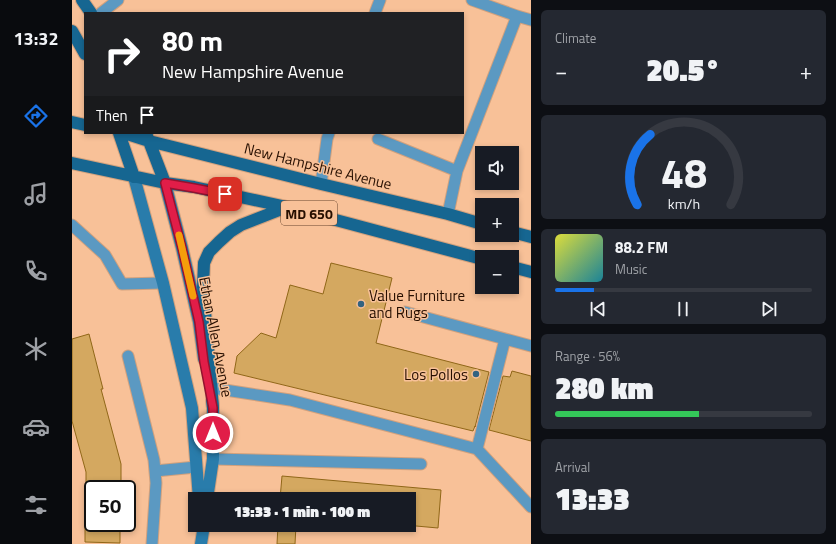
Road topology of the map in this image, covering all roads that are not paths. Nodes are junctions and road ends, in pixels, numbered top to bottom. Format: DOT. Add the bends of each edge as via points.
graph roads {
  1 [pos="82,0"];
  2 [pos="118,0"];
  3 [pos="380,0"];
  4 [pos="472,0"];
  5 [pos="90,12"];
  6 [pos="102,12"];
  7 [pos="375,12"];
  8 [pos="517,16"];
  9 [pos="531,20"];
  10 [pos="72,32"];
  11 [pos="84,52"];
  12 [pos="72,122"];
  13 [pos="84,125"];
  14 [pos="119,134"];
  15 [pos="130,134"];
  16 [pos="329,134"];
  17 [pos="148,137"];
  18 [pos="378,139"];
  19 [pos="72,163"];
  20 [pos="457,171"];
  21 [pos="134,177"];
  22 [pos="165,183"];
  23 [pos="321,184"];
  24 [pos="287,207"];
  25 [pos="448,214"];
  26 [pos="475,222"];
  27 [pos="72,225"];
  28 [pos="519,234"];
  29 [pos="531,237"];
  30 [pos="475,257"];
  31 [pos="519,269"];
  32 [pos="531,272"];
  33 [pos="163,283"];
  34 [pos="404,312"];
  35 [pos="505,339"];
  36 [pos="531,346"];
  37 [pos="128,356"];
  38 [pos="212,388"];
  39 [pos="213,408"];
  40 [pos="478,449"];
  41 [pos="213,459"];
  42 [pos="421,464"];
  43 [pos="196,467"];
  44 [pos="155,471"];
  45 [pos="198,492"];
  46 [pos="208,492"];
  47 [pos="531,507"];
  48 [pos="152,544"];
  1 -- 5 [label="main road"];
  2 -- 6 [label="lane"];
  3 -- 7 [label="lane"];
  4 -- 8 [label="lane"];
  8 -- 9 [label="lane"];
  8 -- 20 [label="lane"];
  10 -- 11 [label="main road"];
  12 -- 13 [label="main road"];
  14 -- 21 [label="main road"];
  15 -- 17 [label="main road, New Hampshire Avenue / MD 650"];
  16 -- 23 [label="lane"];
  17 -- 22 [label="main road"];
  17 -- 23 [label="main road, New Hampshire Avenue / MD 650"];
  18 -- 20 [label="lane"];
  19 -- 21 [label="main road, MD 650"];
  20 -- 25 [label="lane"];
  21 -- 22 [label="main road, MD 650"];
  21 -- 33 [label="main road"];
  22 -- 24 [label="main road, MD 650"];
  22 -- 39 [label="main road, Ethan Allen Avenue" via="199,322"];
  23 -- 25 [label="main road, New Hampshire Avenue / MD 650"];
  24 -- 30 [label="main road, MD 650"];
  24 -- 38 [label="main road" via="230,232 209,252 204,263 203,287"];
  25 -- 26 [label="main road, New Hampshire Avenue / MD 650"];
  27 -- 33 [label="lane" via="105,255 122,284"];
  28 -- 29 [label="main road"];
  31 -- 32 [label="main road"];
  33 -- 43 [label="main road" via="192,408"];
  34 -- 35 [label="lane"];
  35 -- 36 [label="lane"];
  35 -- 40 [label="lane"];
  37 -- 44 [label="lane"];
  38 -- 39 [label="main road"];
  38 -- 40 [label="lane" via="290,400"];
  39 -- 41 [label="main road, Ethan Allen Avenue"];
  40 -- 47 [label="lane"];
  41 -- 42 [label="lane"];
  41 -- 46 [label="main road, Ethan Allen Avenue"];
  43 -- 44 [label="lane"];
  43 -- 45 [label="main road"];
  44 -- 48 [label="lane"];
}
